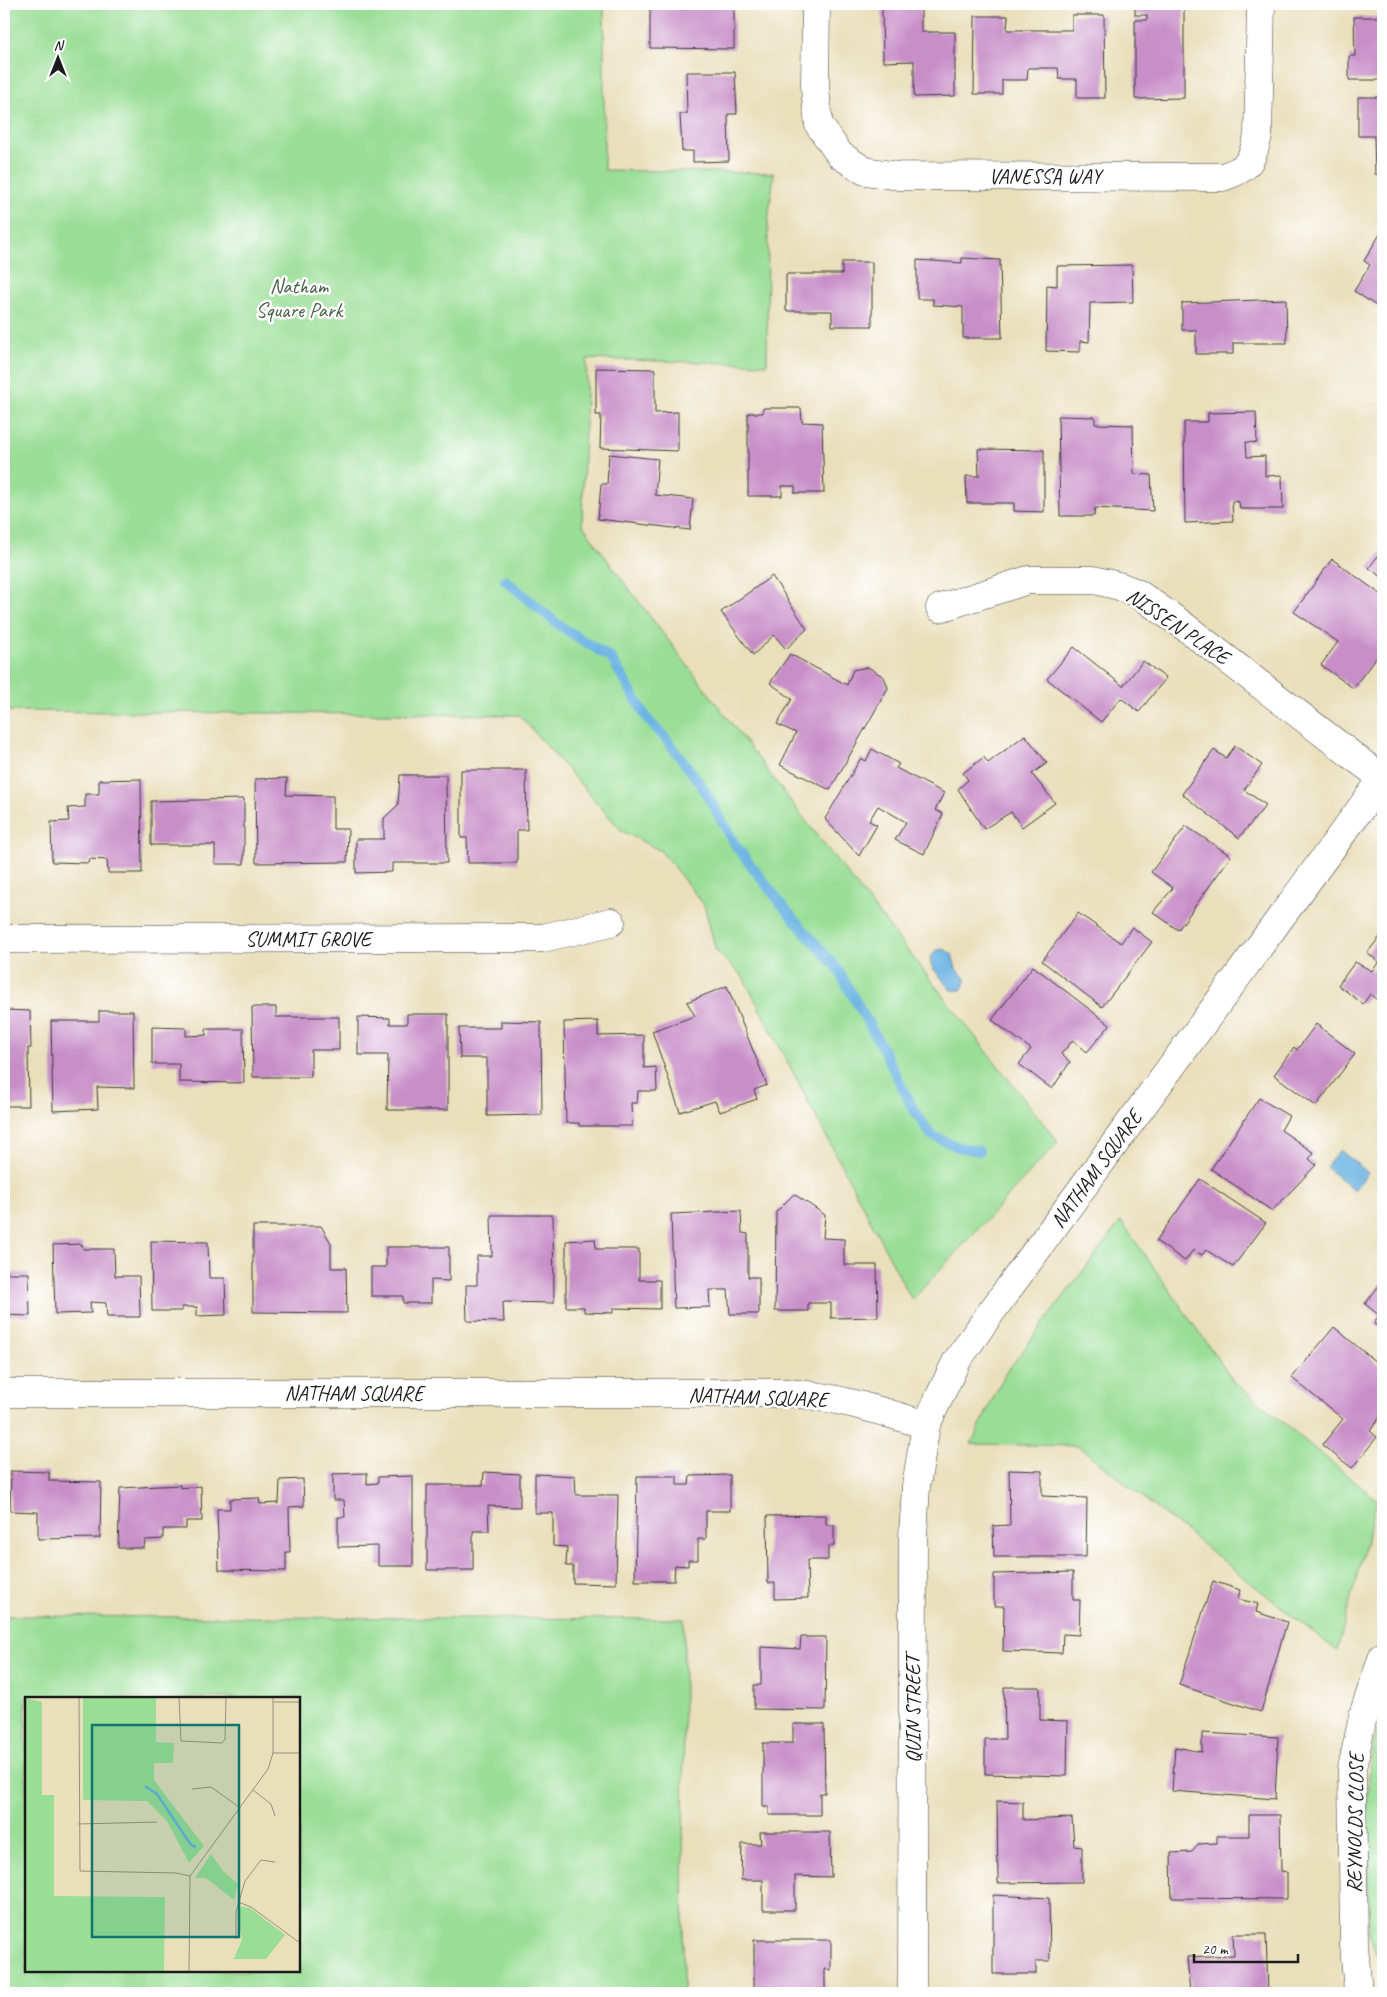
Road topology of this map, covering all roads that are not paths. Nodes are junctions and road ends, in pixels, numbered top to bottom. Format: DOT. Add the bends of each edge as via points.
graph roads {
  1 [pos="816,4"];
  2 [pos="1261,4"];
  3 [pos="940,608"];
  4 [pos="1383,778"];
  5 [pos="610,922"];
  6 [pos="4,939"];
  7 [pos="4,1393"];
  8 [pos="926,1425"];
  9 [pos="1382,1666"];
  10 [pos="912,1993"];
  11 [pos="1358,1993"];
  1 -- 2 [label="street, VANESSA WAY" via="815,89 819,125 840,155 865,171 898,176 1223,177 1242,171 1253,156 1258,136"];
  3 -- 4 [label="street, NISSEN PLACE" via="1028,580 1094,580 1119,586 1137,593 1180,623"];
  4 -- 8 [label="street, NATHAM SQUARE" via="989,1315 956,1362"];
  5 -- 6 [label="street, SUMMIT GROVE" via="542,938"];
  7 -- 8 [label="street, NATHAM SQUARE" via="788,1393 867,1406"];
  8 -- 10 [label="street, QUIN STREET" via="916,1486 913,1537"];
  9 -- 11 [label="street, REYNOLDS CLOSE" via="1364,1712 1352,1768 1354,1944"];
}
